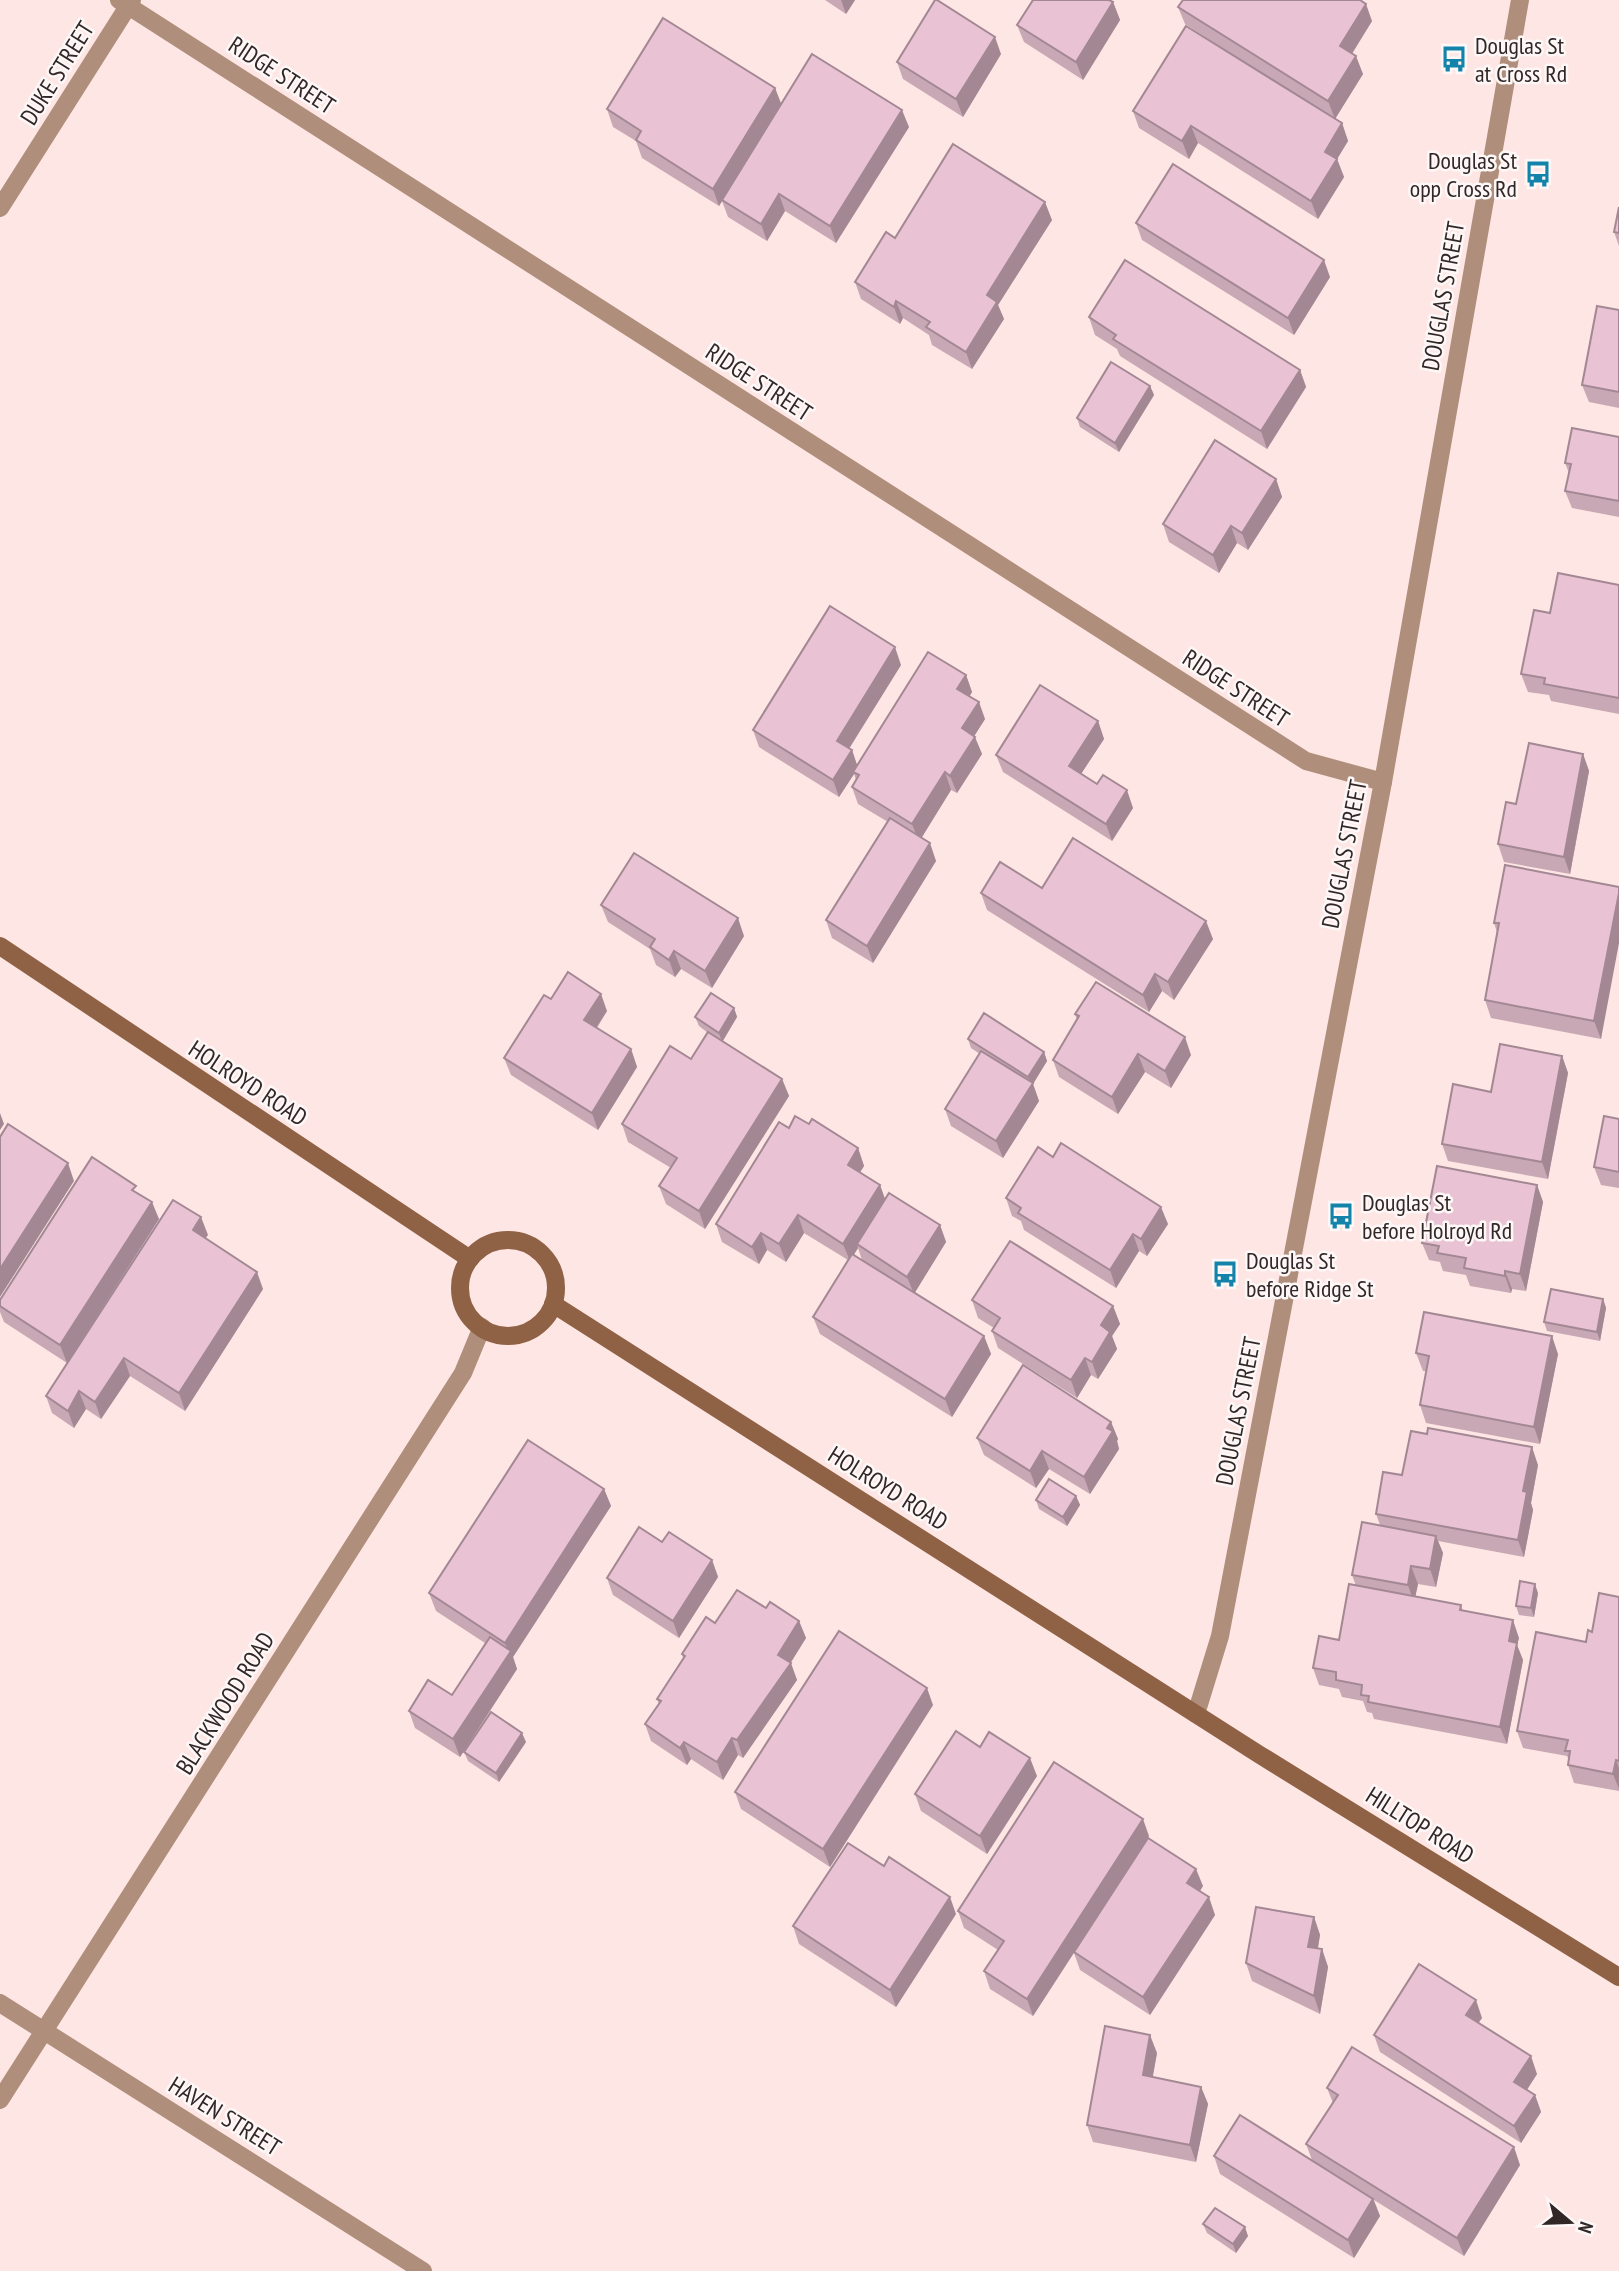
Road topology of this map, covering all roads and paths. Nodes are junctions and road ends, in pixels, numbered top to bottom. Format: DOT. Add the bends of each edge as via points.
graph roads {
  1 [pos="1520,0"];
  2 [pos="126,2"];
  3 [pos="0,208"];
  4 [pos="1383,782"];
  5 [pos="0,946"];
  6 [pos="470,1259"];
  7 [pos="553,1304"];
  8 [pos="482,1327"];
  9 [pos="1196,1714"];
  10 [pos="1619,1978"];
  11 [pos="0,2003"];
  12 [pos="44,2031"];
  13 [pos="0,2099"];
  14 [pos="423,2271"];
  1 -- 4 [label="street, DOUGLAS STREET"];
  2 -- 3 [label="street, DUKE STREET"];
  2 -- 4 [label="street, RIDGE STREET" via="1306,761"];
  4 -- 9 [label="street, DOUGLAS STREET" via="1220,1636"];
  5 -- 6 [label="street, HOLROYD ROAD"];
  6 -- 7 [label="street" via="500,1240 535,1248 555,1278"];
  6 -- 8 [label="street" via="462,1276 461,1296 468,1314"];
  7 -- 8 [label="street" via="545,1319 523,1334 498,1335"];
  7 -- 9 [label="street, HOLROYD ROAD"];
  8 -- 12 [label="street, BLACKWOOD ROAD" via="463,1373"];
  9 -- 10 [label="street, HILLTOP ROAD"];
  11 -- 12 [label="street, HAVEN STREET"];
  12 -- 13 [label="street, BLACKWOOD ROAD"];
  12 -- 14 [label="street, HAVEN STREET"];
}
